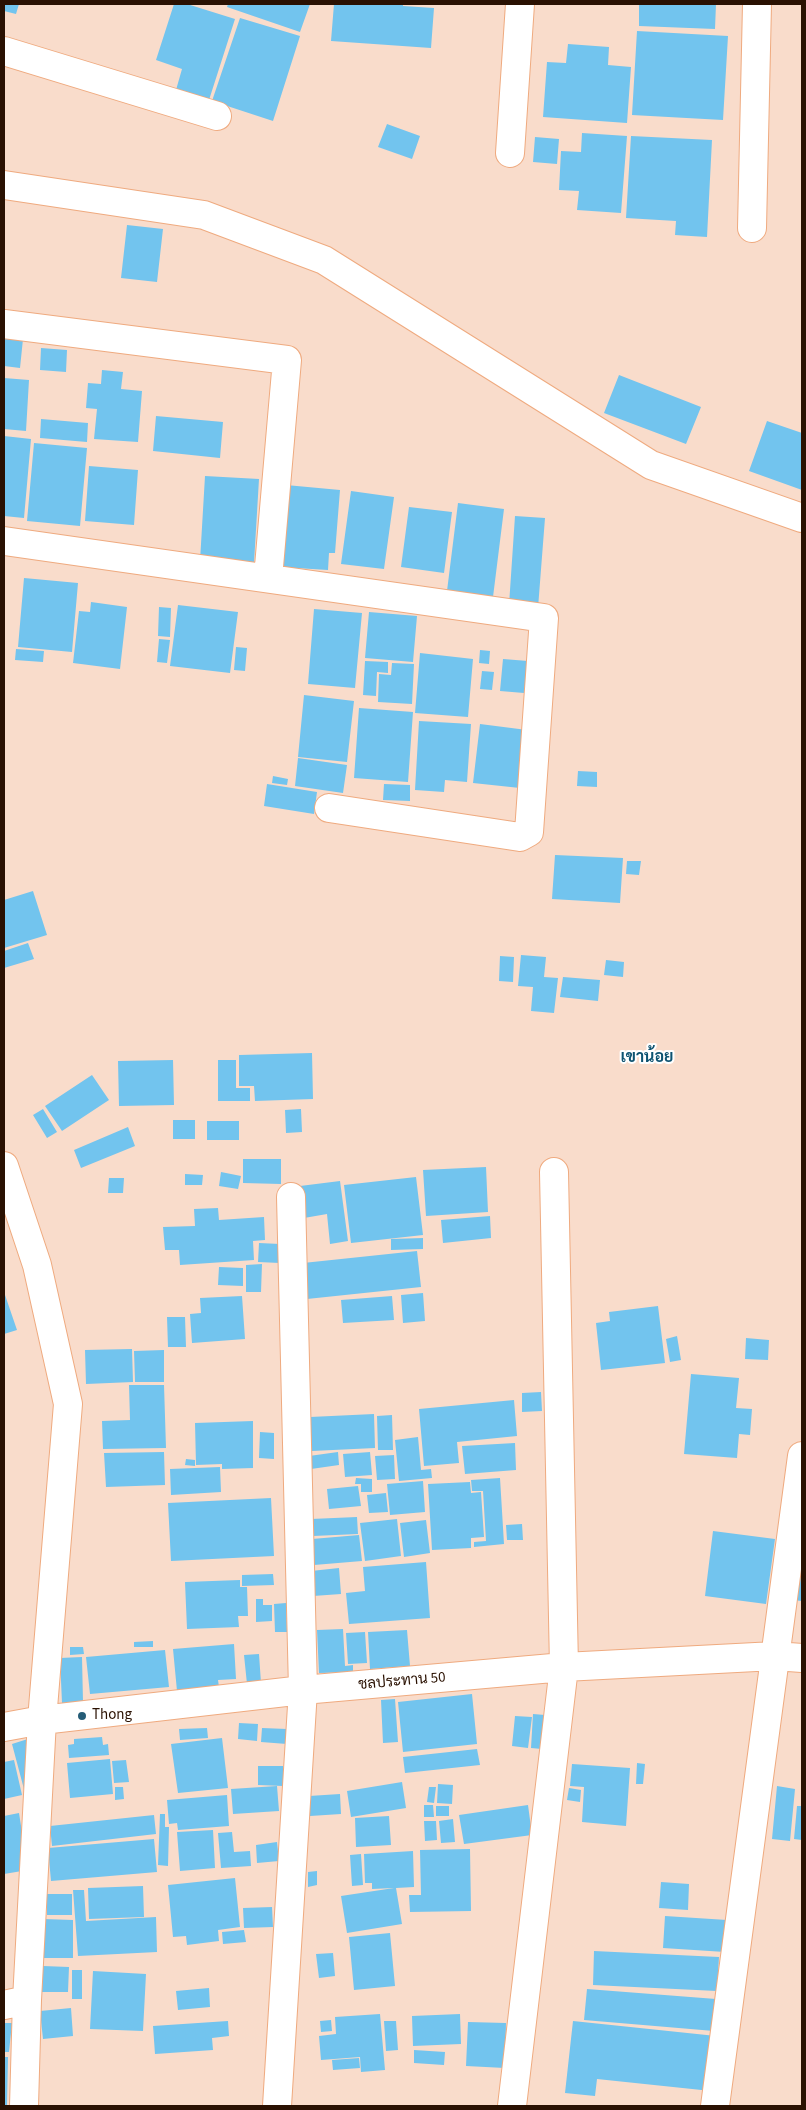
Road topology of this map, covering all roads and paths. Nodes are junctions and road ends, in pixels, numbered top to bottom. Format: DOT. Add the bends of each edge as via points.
graph roads {
  1 [pos="520,4"];
  2 [pos="757,4"];
  3 [pos="4,52"];
  4 [pos="217,116"];
  5 [pos="510,153"];
  6 [pos="4,185"];
  7 [pos="752,228"];
  8 [pos="4,324"];
  9 [pos="802,518"];
  10 [pos="4,541"];
  11 [pos="268,578"];
  12 [pos="329,808"];
  13 [pos="4,1166"];
  14 [pos="554,1172"];
  15 [pos="291,1197"];
  16 [pos="802,1456"];
  17 [pos="775,1656"];
  18 [pos="802,1658"];
  19 [pos="564,1667"];
  20 [pos="303,1690"];
  21 [pos="42,1720"];
  22 [pos="4,1727"];
  23 [pos="15,2003"];
  24 [pos="24,2106"];
  25 [pos="277,2106"];
  26 [pos="512,2106"];
  27 [pos="715,2106"];
  1 -- 5 [label="street"];
  2 -- 7 [label="street"];
  3 -- 4 [label="street"];
  6 -- 9 [label="street" via="204,214 324,260 651,465"];
  8 -- 11 [label="street" via="287,360"];
  10 -- 11 [label="street"];
  11 -- 12 [label="street" via="544,618 529,832 520,837"];
  13 -- 21 [label="street" via="37,1265 68,1404"];
  14 -- 19 [label="street"];
  15 -- 20 [label="street"];
  16 -- 17 [label="street"];
  17 -- 18 [label="street, ชลประทาน 50"];
  17 -- 19 [label="street, ชลประทาน 50"];
  17 -- 27 [label="street"];
  19 -- 20 [label="street, ชลประทาน 50"];
  19 -- 26 [label="street"];
  20 -- 21 [label="street, ชลประทาน 50"];
  20 -- 25 [label="street"];
  21 -- 22 [label="street, ชลประทาน 50"];
  21 -- 23 [label="street"];
  23 -- 24 [label="street"];
}
